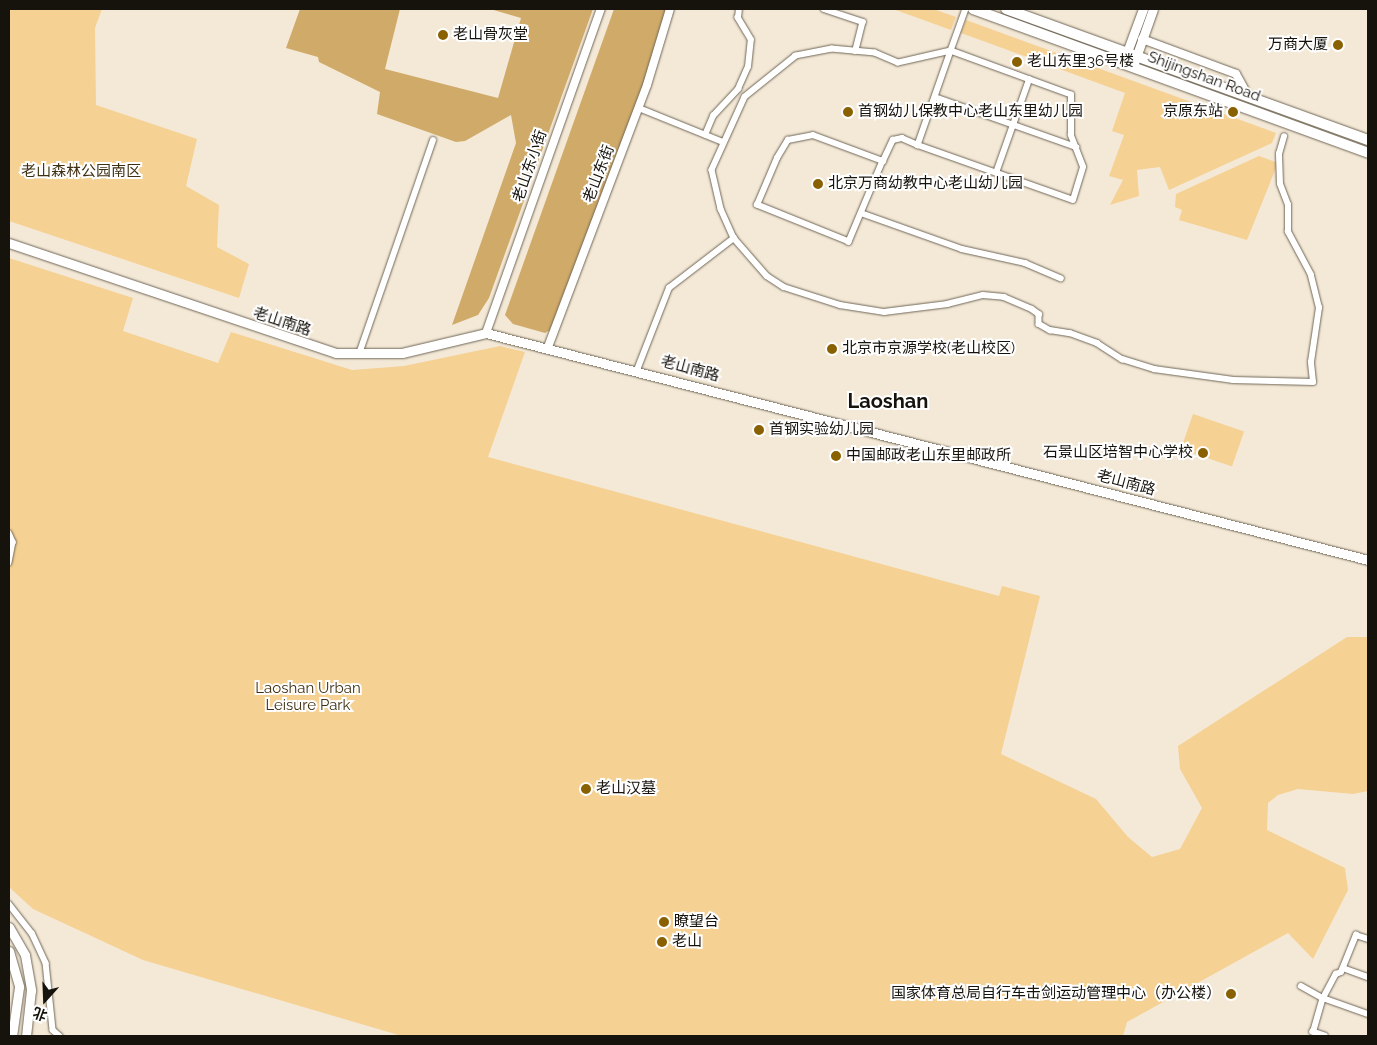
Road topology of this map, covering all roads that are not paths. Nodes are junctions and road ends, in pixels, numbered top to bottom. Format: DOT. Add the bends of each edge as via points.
graph roads {
  1 [pos="601,9"];
  2 [pos="670,9"];
  3 [pos="739,9"];
  4 [pos="824,9"];
  5 [pos="966,9"];
  6 [pos="973,9"];
  7 [pos="1006,9"];
  8 [pos="1143,9"];
  9 [pos="1153,9"];
  10 [pos="1142,39"];
  11 [pos="856,51"];
  12 [pos="951,51"];
  13 [pos="1131,55"];
  14 [pos="1127,65"];
  15 [pos="1029,80"];
  16 [pos="1248,96"];
  17 [pos="935,97"];
  18 [pos="639,108"];
  19 [pos="1013,125"];
  20 [pos="704,135"];
  21 [pos="1284,137"];
  22 [pos="433,140"];
  23 [pos="1368,140"];
  24 [pos="723,142"];
  25 [pos="918,146"];
  26 [pos="1076,147"];
  27 [pos="1368,153"];
  28 [pos="883,161"];
  29 [pos="996,172"];
  30 [pos="861,213"];
  31 [pos="734,238"];
  32 [pos="9,243"];
  33 [pos="1061,278"];
  34 [pos="486,333"];
  35 [pos="548,347"];
  36 [pos="359,354"];
  37 [pos="637,370"];
  38 [pos="9,532"];
  39 [pos="1368,560"];
  40 [pos="9,563"];
  41 [pos="9,904"];
  42 [pos="9,927"];
  43 [pos="1368,939"];
  44 [pos="9,951"];
  45 [pos="1343,968"];
  46 [pos="1368,977"];
  47 [pos="1301,986"];
  48 [pos="1324,998"];
  49 [pos="1368,1014"];
  50 [pos="12,1036"];
  51 [pos="26,1036"];
  52 [pos="60,1036"];
  53 [pos="1325,1036"];
  1 -- 34 [label="street, 老山东小街"];
  2 -- 18 [label="street, 老山东街"];
  3 -- 20 [label="street" via="738,18 751,40 748,67 738,90 713,116"];
  4 -- 11 [label="street" via="863,22"];
  5 -- 12 [label="street"];
  6 -- 14 [label="highway, Shijingshan Road"];
  7 -- 13 [label="highway, Shijingshan Road"];
  8 -- 13 [label="main road"];
  9 -- 10 [label="main road"];
  10 -- 13 [label="main road"];
  10 -- 16 [label="street" via="1236,74"];
  11 -- 12 [label="street" via="875,53 898,63"];
  11 -- 24 [label="street" via="832,49 796,56 745,97"];
  12 -- 15 [label="street"];
  12 -- 17 [label="street"];
  13 -- 14 [label="main road"];
  13 -- 16 [label="highway, Shijingshan Road"];
  14 -- 27 [label="highway, Shijingshan Road"];
  15 -- 19 [label="street"];
  15 -- 26 [label="street" via="1071,95 1071,135"];
  16 -- 23 [label="highway, Shijingshan Road"];
  17 -- 19 [label="street"];
  17 -- 25 [label="street"];
  18 -- 20 [label="street"];
  18 -- 35 [label="street, 老山东街"];
  19 -- 26 [label="street"];
  19 -- 29 [label="street"];
  20 -- 24 [label="street"];
  21 -- 31 [label="street" via="1279,154 1280,184 1288,205 1288,232 1311,275 1319,308 1311,362 1313,382 1233,380 1154,369 1122,359 1088,340 1050,330 1039,324 1039,314 1004,297 983,295 948,304 884,312 840,305 784,287 767,276"];
  22 -- 36 [label="street"];
  24 -- 31 [label="street" via="712,170 721,209"];
  25 -- 28 [label="street" via="902,138 893,140"];
  25 -- 29 [label="street"];
  26 -- 29 [label="street" via="1083,167 1073,200"];
  28 -- 30 [label="street"];
  28 -- 30 [label="street" via="813,135 788,140 757,206 849,242"];
  30 -- 33 [label="street" via="962,249 1024,263"];
  31 -- 37 [label="street" via="669,288"];
  32 -- 36 [label="main road, 老山南路" via="304,344 336,353"];
  34 -- 35 [label="main road, 老山南路"];
  34 -- 36 [label="main road, 老山南路" via="402,353"];
  35 -- 37 [label="main road, 老山南路"];
  37 -- 39 [label="main road, 老山南路"];
  38 -- 40 [label="street" via="13,542"];
  41 -- 52 [label="street" via="32,933 46,963 53,1030"];
  42 -- 51 [label="main road" via="25,955 31,990"];
  43 -- 45 [label="street" via="1356,935"];
  44 -- 50 [label="main road" via="19,987"];
  45 -- 46 [label="street"];
  45 -- 48 [label="street" via="1336,974"];
  47 -- 48 [label="street"];
  48 -- 49 [label="street"];
  48 -- 53 [label="street" via="1313,1032"];
}
